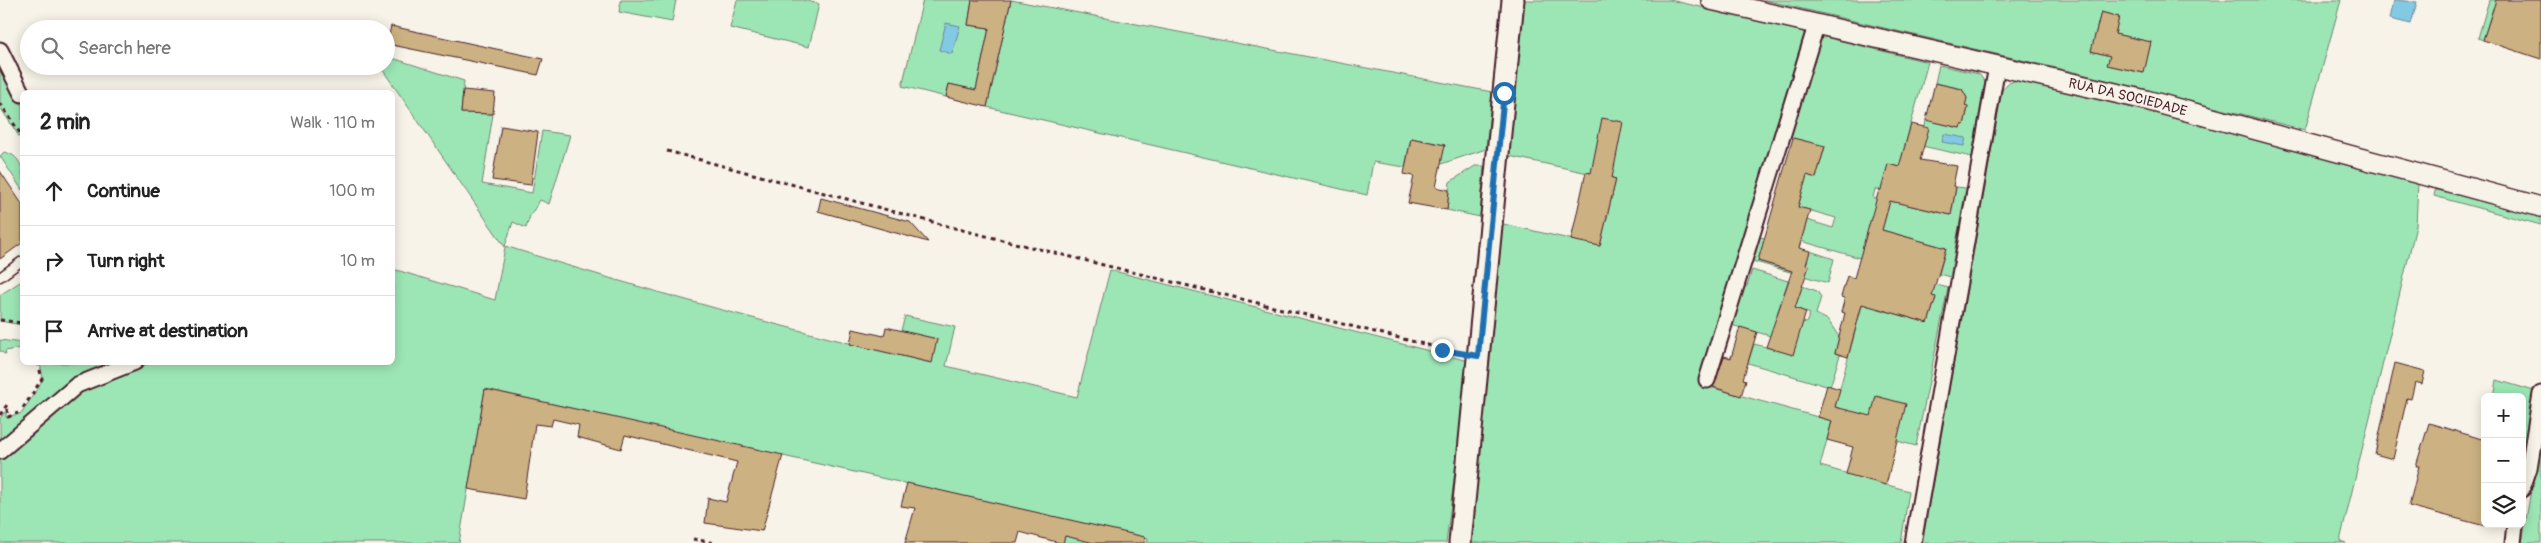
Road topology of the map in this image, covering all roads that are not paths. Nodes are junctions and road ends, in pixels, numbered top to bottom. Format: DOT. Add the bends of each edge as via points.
graph roads {
  1 [pos="1513,0"];
  2 [pos="1711,0"];
  3 [pos="1816,26"];
  4 [pos="0,50"];
  5 [pos="1997,66"];
  6 [pos="20,90"];
  7 [pos="2541,207"];
  8 [pos="20,262"];
  9 [pos="0,277"];
  10 [pos="127,365"];
  11 [pos="1707,380"];
  12 [pos="2541,394"];
  13 [pos="0,451"];
  14 [pos="2524,483"];
  15 [pos="2515,528"];
  16 [pos="1460,543"];
  17 [pos="1913,543"];
  18 [pos="2513,543"];
  1 -- 16 [label="main road"];
  2 -- 3 [label="street, RUA DA SOCIEDADE"];
  3 -- 5 [label="street, RUA DA SOCIEDADE"];
  3 -- 11 [label="street"];
  4 -- 6 [label="street"];
  5 -- 7 [label="street, RUA DA SOCIEDADE" via="2146,100"];
  5 -- 17 [label="street"];
  8 -- 9 [label="lane"];
  10 -- 13 [label="street" via="77,385"];
  12 -- 14 [label="street"];
  15 -- 18 [label="street"];
}
